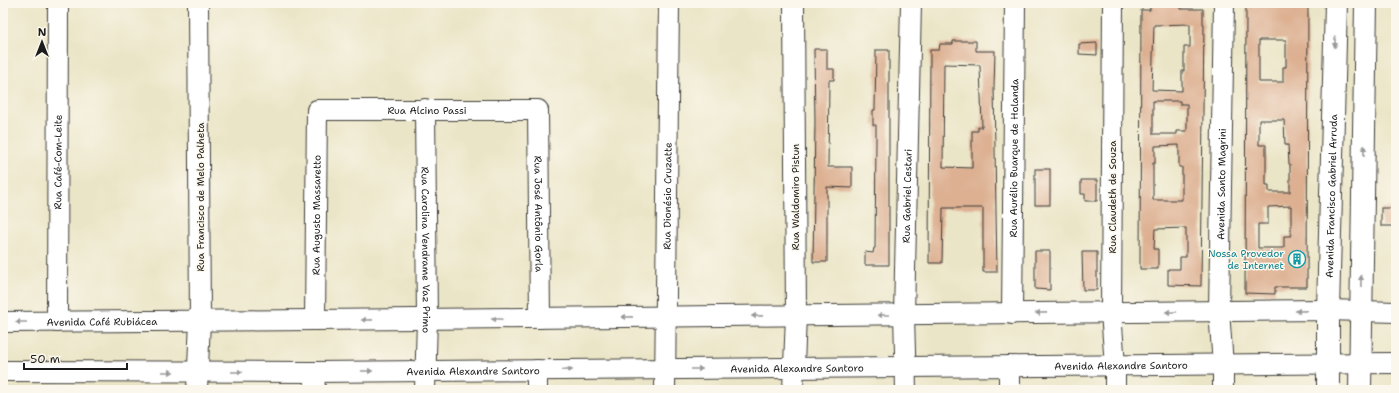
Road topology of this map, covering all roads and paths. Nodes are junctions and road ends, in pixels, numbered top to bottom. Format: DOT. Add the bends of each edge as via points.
graph roads {
  1 [pos="58,3"];
  2 [pos="198,3"];
  3 [pos="670,3"];
  4 [pos="794,3"];
  5 [pos="911,3"];
  6 [pos="1015,3"];
  7 [pos="1113,3"];
  8 [pos="1224,3"];
  9 [pos="1336,3"];
  10 [pos="1366,3"];
  11 [pos="425,109"];
  12 [pos="317,110"];
  13 [pos="538,110"];
  14 [pos="1328,310"];
  15 [pos="1111,312"];
  16 [pos="1219,312"];
  17 [pos="1361,312"];
  18 [pos="1396,312"];
  19 [pos="1012,314"];
  20 [pos="904,315"];
  21 [pos="796,316"];
  22 [pos="666,317"];
  23 [pos="540,318"];
  24 [pos="427,319"];
  25 [pos="315,320"];
  26 [pos="200,321"];
  27 [pos="3,322"];
  28 [pos="57,322"];
  29 [pos="1360,362"];
  30 [pos="1396,363"];
  31 [pos="1328,364"];
  32 [pos="1223,365"];
  33 [pos="1009,366"];
  34 [pos="1115,366"];
  35 [pos="906,367"];
  36 [pos="793,368"];
  37 [pos="665,369"];
  38 [pos="537,370"];
  39 [pos="3,371"];
  40 [pos="425,380"];
  41 [pos="198,381"];
  42 [pos="314,381"];
  43 [pos="537,390"];
  44 [pos="665,390"];
  45 [pos="793,390"];
  46 [pos="906,390"];
  47 [pos="1009,390"];
  48 [pos="1115,390"];
  49 [pos="1222,390"];
  50 [pos="1328,390"];
  51 [pos="1360,390"];
  1 -- 28 [label="street, Rua Café-Com-Leite"];
  2 -- 26 [label="street, Rua Francisco de Melo Palheta"];
  3 -- 22 [label="street, Rua Dionésio Cruzatte"];
  4 -- 21 [label="street, Rua Waldomiro Pistun"];
  5 -- 20 [label="street, Rua Gabriel Cestari"];
  6 -- 19 [label="street, Rua Aurélio Buarque de Holanda"];
  7 -- 15 [label="street, Rua Claudeth de Souza"];
  8 -- 16 [label="street, Avenida Santo Magrini"];
  9 -- 14 [label="main road, Avenida Francisco Gabriel Arruda, one-way"];
  17 -- 10 [label="main road, one-way"];
  11 -- 12 [label="street, Rua Alcino Passi"];
  11 -- 13 [label="street, Rua Alcino Passi"];
  11 -- 24 [label="street, Rua Carolina Vendrame Vaz Primo"];
  12 -- 25 [label="street, Rua Augusto Massaretto"];
  13 -- 23 [label="street, Rua José Antônio Gorla"];
  14 -- 16 [label="street, one-way"];
  14 -- 17 [label="street"];
  14 -- 31 [label="main road, Avenida Francisco Gabriel Arruda"];
  16 -- 15 [label="street, one-way"];
  15 -- 19 [label="street, one-way"];
  15 -- 34 [label="street, Rua Claudeth de Souza"];
  16 -- 32 [label="street, Avenida Santo Magrini"];
  17 -- 18 [label="street"];
  17 -- 29 [label="main road"];
  19 -- 20 [label="street"];
  20 -- 21 [label="street, one-way"];
  20 -- 35 [label="street, Rua Gabriel Cestari"];
  21 -- 22 [label="street, one-way"];
  21 -- 36 [label="street, Rua Waldomiro Pistun"];
  22 -- 23 [label="street, one-way"];
  22 -- 37 [label="street, Rua Dionésio Cruzatte"];
  23 -- 24 [label="street, one-way"];
  24 -- 25 [label="street, one-way"];
  24 -- 40 [label="street, Rua Carolina Vendrame Vaz Primo"];
  25 -- 26 [label="street"];
  26 -- 28 [label="street, Avenida Café Rubiácea"];
  26 -- 41 [label="street, Rua Francisco de Melo Palheta"];
  28 -- 27 [label="street, Avenida Café Rubiácea, one-way"];
  29 -- 30 [label="street, Avenida Alexandre Santoro"];
  29 -- 31 [label="street, Avenida Alexandre Santoro"];
  29 -- 51 [label="main road"];
  31 -- 32 [label="street, Avenida Alexandre Santoro"];
  31 -- 50 [label="main road, Avenida Francisco Gabriel Arruda"];
  32 -- 34 [label="street, Avenida Alexandre Santoro"];
  32 -- 49 [label="street, Avenida Santo Magrini"];
  33 -- 34 [label="street, Avenida Alexandre Santoro"];
  33 -- 35 [label="street, Avenida Alexandre Santoro"];
  33 -- 47 [label="street"];
  34 -- 48 [label="street, Rua Claudeth de Souza"];
  35 -- 36 [label="street, Avenida Alexandre Santoro"];
  35 -- 46 [label="street, Rua Gabriel Cestari"];
  37 -- 36 [label="street, Avenida Alexandre Santoro, one-way"];
  36 -- 45 [label="street, Rua Waldomiro Pistun"];
  38 -- 37 [label="street, Avenida Alexandre Santoro, one-way"];
  37 -- 44 [label="street, Rua Dionésio Cruzatte"];
  38 -- 40 [label="street, Avenida Alexandre Santoro"];
  38 -- 43 [label="street"];
  39 -- 41 [label="street, one-way"];
  42 -- 40 [label="street, Avenida Alexandre Santoro, one-way"];
  41 -- 42 [label="street, Avenida Alexandre Santoro, one-way"];
}
